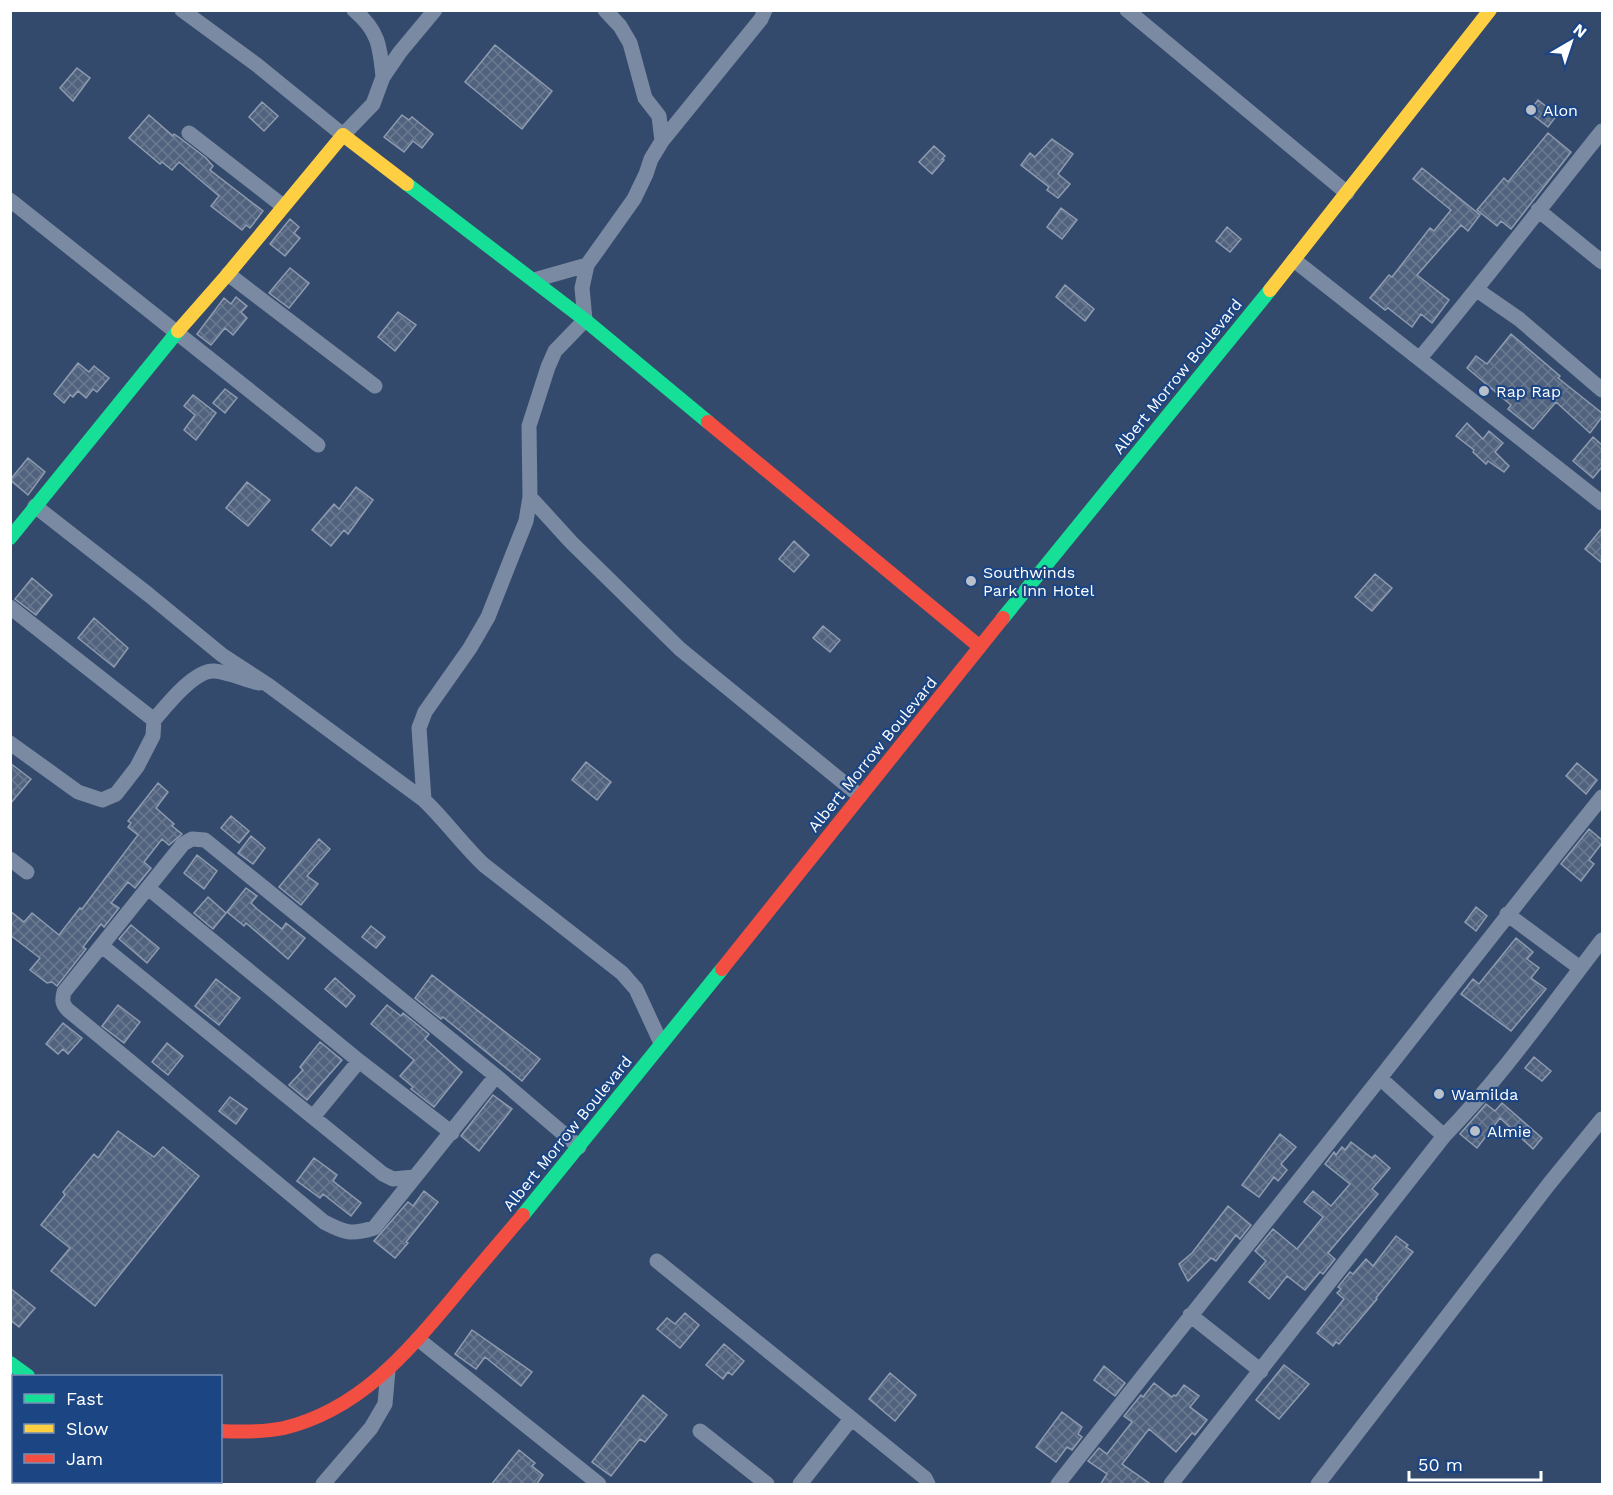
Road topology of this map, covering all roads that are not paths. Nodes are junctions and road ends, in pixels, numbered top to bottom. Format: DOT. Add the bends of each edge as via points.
graph roads {
  1 [pos="182,10"];
  2 [pos="354,10"];
  3 [pos="435,10"];
  4 [pos="605,10"];
  5 [pos="765,10"];
  6 [pos="1127,10"];
  7 [pos="1490,10"];
  8 [pos="383,77"];
  9 [pos="1602,131"];
  10 [pos="189,133"];
  11 [pos="343,135"];
  12 [pos="662,141"];
  13 [pos="1347,193"];
  14 [pos="10,200"];
  15 [pos="283,206"];
  16 [pos="1538,210"];
  17 [pos="1294,260"];
  18 [pos="1602,262"];
  19 [pos="587,265"];
  20 [pos="228,274"];
  21 [pos="534,280"];
  22 [pos="1477,290"];
  23 [pos="585,320"];
  24 [pos="177,332"];
  25 [pos="1420,358"];
  26 [pos="375,386"];
  27 [pos="1602,390"];
  28 [pos="318,445"];
  29 [pos="531,496"];
  30 [pos="1602,503"];
  31 [pos="34,506"];
  32 [pos="10,538"];
  33 [pos="10,607"];
  34 [pos="980,647"];
  35 [pos="268,685"];
  36 [pos="154,720"];
  37 [pos="10,743"];
  38 [pos="860,796"];
  39 [pos="1602,797"];
  40 [pos="424,800"];
  41 [pos="10,859"];
  42 [pos="27,872"];
  43 [pos="148,888"];
  44 [pos="1507,914"];
  45 [pos="1602,940"];
  46 [pos="102,946"];
  47 [pos="1581,968"];
  48 [pos="661,1043"];
  49 [pos="359,1061"];
  50 [pos="496,1076"];
  51 [pos="1380,1078"];
  52 [pos="313,1117"];
  53 [pos="1602,1119"];
  54 [pos="452,1133"];
  55 [pos="1444,1136"];
  56 [pos="579,1147"];
  57 [pos="414,1177"];
  58 [pos="657,1261"];
  59 [pos="1190,1315"];
  60 [pos="418,1339"];
  61 [pos="10,1363"];
  62 [pos="388,1370"];
  63 [pos="1261,1371"];
  64 [pos="25,1375"];
  65 [pos="851,1419"];
  66 [pos="222,1431"];
  67 [pos="700,1431"];
  68 [pos="323,1485"];
  69 [pos="599,1485"];
  70 [pos="767,1485"];
  71 [pos="800,1485"];
  72 [pos="928,1485"];
  73 [pos="1058,1485"];
  74 [pos="1171,1485"];
  75 [pos="1318,1485"];
  1 -- 11 [label="street"];
  2 -- 8 [label="street" via="372,28 379,43"];
  3 -- 8 [label="street"];
  4 -- 12 [label="street" via="630,43 645,98 659,116"];
  5 -- 12 [label="street"];
  6 -- 13 [label="street"];
  7 -- 13 [label="main road, Albert Morrow Boulevard"];
  8 -- 11 [label="street" via="373,104"];
  9 -- 16 [label="street"];
  10 -- 15 [label="street"];
  11 -- 15 [label="main road"];
  11 -- 21 [label="main road"];
  12 -- 19 [label="street" via="634,199"];
  13 -- 17 [label="main road, Albert Morrow Boulevard"];
  14 -- 24 [label="street"];
  15 -- 20 [label="main road"];
  16 -- 18 [label="street"];
  16 -- 22 [label="street"];
  17 -- 25 [label="street"];
  17 -- 34 [label="main road, Albert Morrow Boulevard"];
  19 -- 21 [label="street"];
  19 -- 23 [label="street" via="582,288"];
  20 -- 24 [label="main road"];
  20 -- 26 [label="street"];
  21 -- 23 [label="main road"];
  22 -- 25 [label="street"];
  22 -- 27 [label="street" via="1519,319"];
  23 -- 29 [label="street" via="555,351 529,426"];
  23 -- 34 [label="main road"];
  24 -- 28 [label="street"];
  24 -- 31 [label="main road"];
  25 -- 30 [label="street"];
  29 -- 38 [label="street" via="571,543 680,649"];
  29 -- 40 [label="street" via="526,521 488,617 471,648 424,712 419,728"];
  31 -- 32 [label="main road"];
  31 -- 35 [label="street" via="222,655"];
  33 -- 36 [label="street"];
  34 -- 38 [label="main road, Albert Morrow Boulevard"];
  35 -- 36 [label="street" via="213,671 202,674"];
  35 -- 40 [label="street"];
  36 -- 37 [label="street" via="153,736 137,767 116,794 102,800 78,792"];
  38 -- 48 [label="main road, Albert Morrow Boulevard"];
  39 -- 44 [label="street"];
  40 -- 48 [label="street" via="484,865 622,973 636,989"];
  41 -- 42 [label="street"];
  43 -- 46 [label="street"];
  43 -- 49 [label="street"];
  43 -- 50 [label="street" via="183,844 192,839 205,840"];
  44 -- 47 [label="street"];
  44 -- 51 [label="street"];
  45 -- 47 [label="street"];
  46 -- 52 [label="street"];
  46 -- 57 [label="street" via="64,992 64,1005 324,1221 356,1233 374,1228"];
  47 -- 55 [label="street" via="1474,1104"];
  48 -- 56 [label="main road, Albert Morrow Boulevard"];
  49 -- 52 [label="street"];
  49 -- 54 [label="street"];
  50 -- 54 [label="street"];
  50 -- 56 [label="street"];
  51 -- 55 [label="street"];
  51 -- 59 [label="street"];
  52 -- 57 [label="street" via="383,1174 393,1179"];
  53 -- 75 [label="street"];
  54 -- 57 [label="street"];
  55 -- 63 [label="street"];
  56 -- 60 [label="main road, Albert Morrow Boulevard"];
  58 -- 65 [label="street"];
  59 -- 63 [label="street"];
  59 -- 73 [label="street"];
  60 -- 62 [label="main road, Albert Morrow Boulevard"];
  60 -- 69 [label="street"];
  61 -- 64 [label="main road"];
  62 -- 66 [label="main road, Albert Morrow Boulevard" via="361,1393 313,1418 283,1428"];
  62 -- 68 [label="street" via="385,1404 371,1428"];
  63 -- 74 [label="street"];
  65 -- 71 [label="street"];
  65 -- 72 [label="street"];
  67 -- 70 [label="street"];
}
